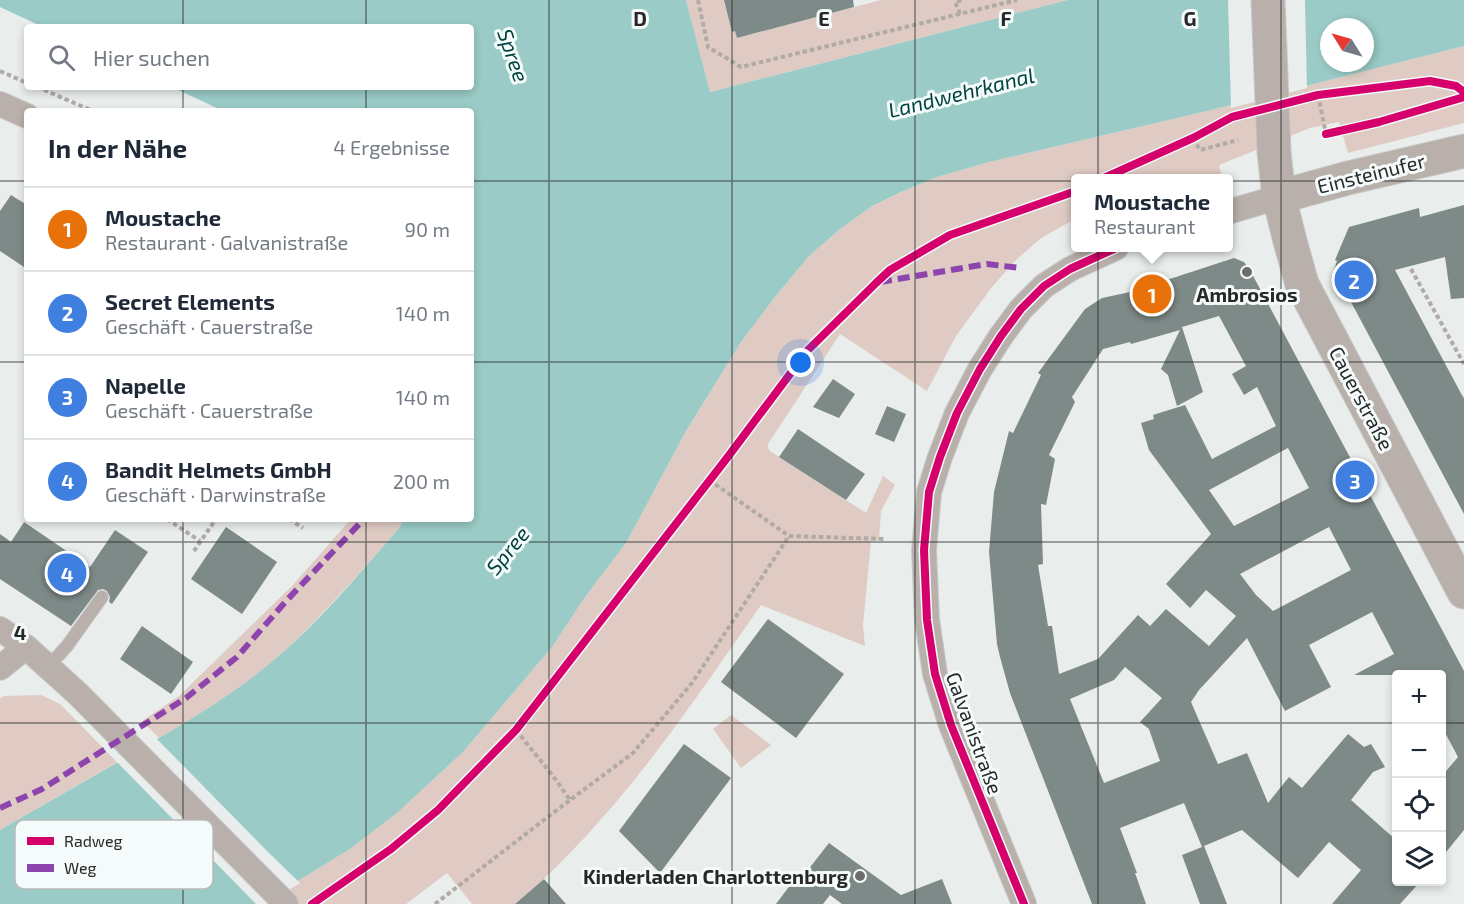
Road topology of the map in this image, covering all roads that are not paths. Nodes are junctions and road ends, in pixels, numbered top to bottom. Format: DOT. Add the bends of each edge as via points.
graph roads {
  1 [pos="1268,0"];
  2 [pos="0,104"];
  3 [pos="24,115"];
  4 [pos="1464,151"];
  5 [pos="1279,197"];
  6 [pos="1233,211"];
  7 [pos="1107,252"];
  8 [pos="1464,592"];
  9 [pos="102,597"];
  10 [pos="0,629"];
  11 [pos="26,647"];
  12 [pos="48,667"];
  13 [pos="0,668"];
  14 [pos="203,820"];
  15 [pos="213,830"];
  16 [pos="286,904"];
  17 [pos="1024,904"];
  1 -- 5 [label="street, Cauerstraße"];
  2 -- 3 [label="street"];
  4 -- 5 [label="street, Einsteinufer"];
  5 -- 6 [label="street"];
  5 -- 8 [label="street, Cauerstraße" via="1302,284"];
  7 -- 17 [label="street, Galvanistraße" via="1053,280 1021,309 980,369 957,413 929,492 924,550 927,620 935,674 951,725"];
  9 -- 12 [label="lane"];
  10 -- 11 [label="street"];
  11 -- 12 [label="street"];
  11 -- 13 [label="street"];
  12 -- 14 [label="street"];
  15 -- 16 [label="street"];
}
